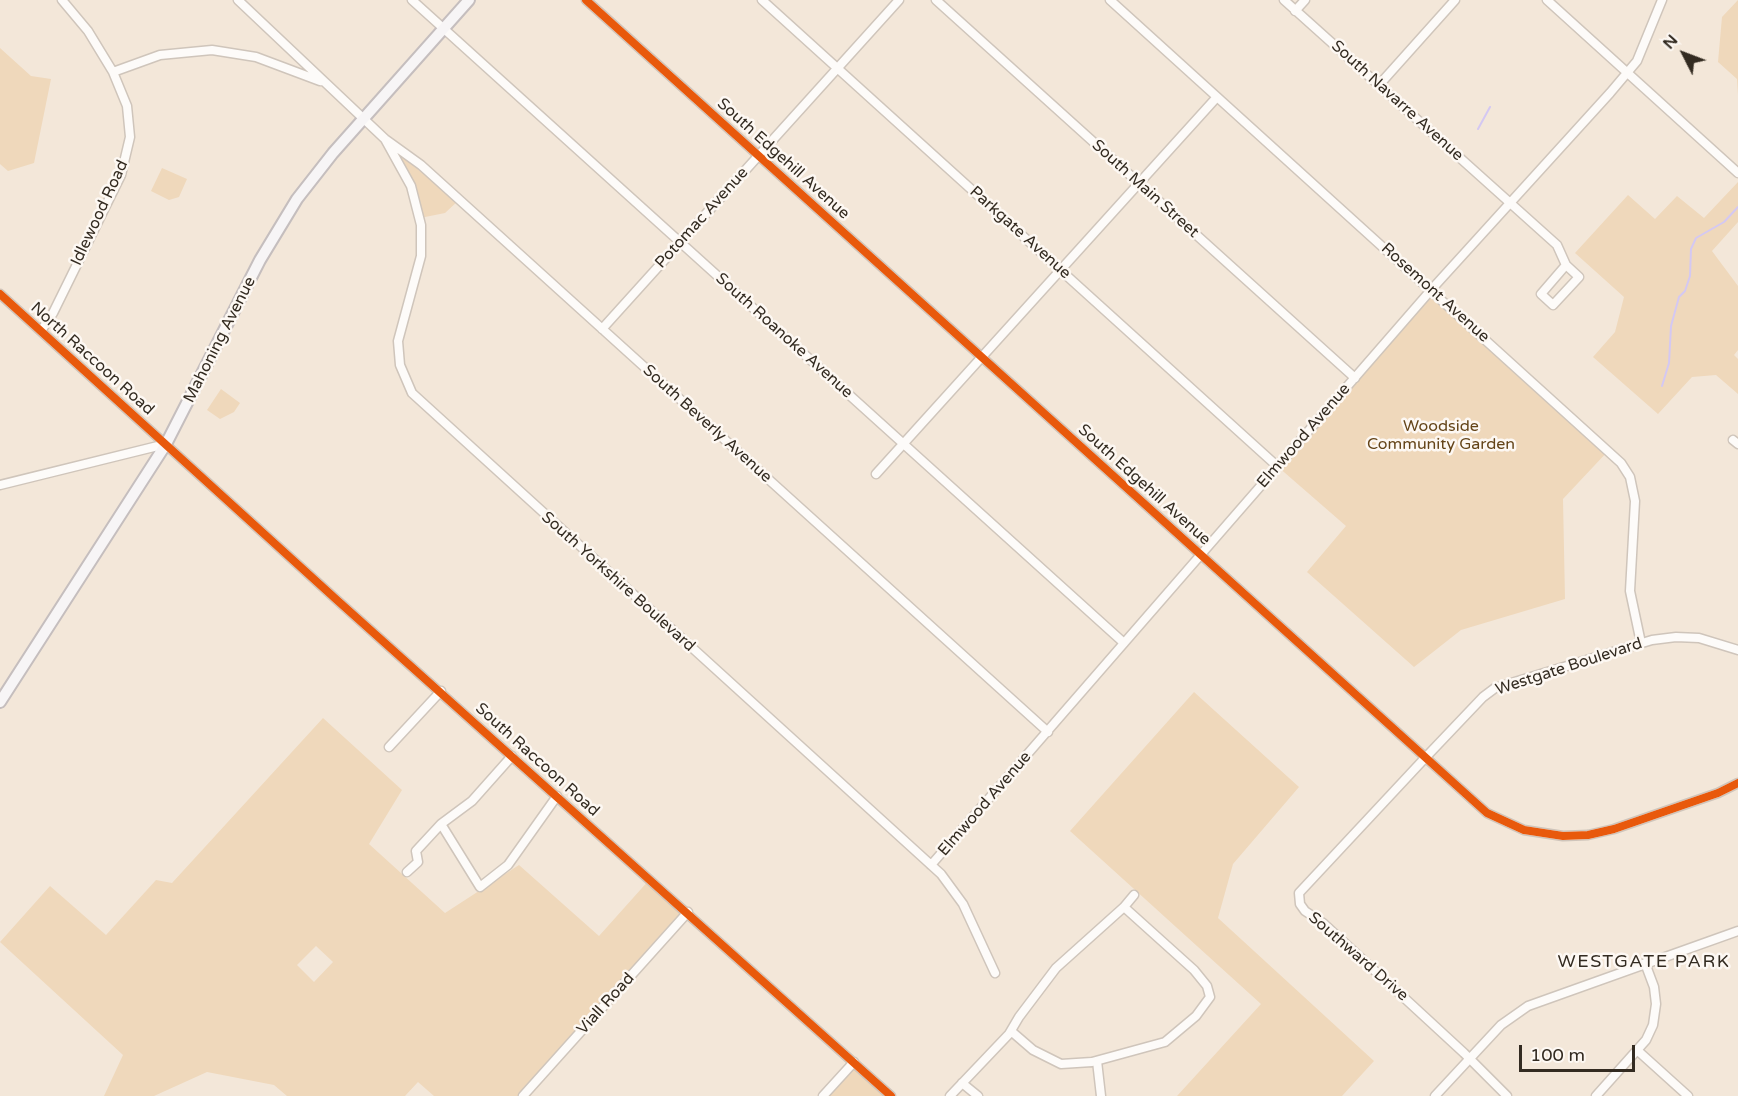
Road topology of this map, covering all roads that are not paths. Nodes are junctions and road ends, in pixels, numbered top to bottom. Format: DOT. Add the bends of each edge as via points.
graph roads {
  1 [pos="62,0"];
  2 [pos="238,0"];
  3 [pos="412,0"];
  4 [pos="469,0"];
  5 [pos="586,0"];
  6 [pos="762,0"];
  7 [pos="899,0"];
  8 [pos="936,0"];
  9 [pos="1110,0"];
  10 [pos="1284,0"];
  11 [pos="1305,0"];
  12 [pos="1455,0"];
  13 [pos="1546,0"];
  14 [pos="1662,0"];
  15 [pos="1295,11"];
  16 [pos="444,28"];
  17 [pos="837,69"];
  18 [pos="113,72"];
  19 [pos="1627,73"];
  20 [pos="323,82"];
  21 [pos="1379,85"];
  22 [pos="1217,97"];
  23 [pos="364,118"];
  24 [pos="385,139"];
  25 [pos="759,155"];
  26 [pos="1738,173"];
  27 [pos="1139,183"];
  28 [pos="1509,203"];
  29 [pos="680,242"];
  30 [pos="1566,266"];
  31 [pos="1060,270"];
  32 [pos="1431,290"];
  33 [pos="0,294"];
  34 [pos="602,329"];
  35 [pos="41,331"];
  36 [pos="982,357"];
  37 [pos="1355,378"];
  38 [pos="166,444"];
  39 [pos="904,444"];
  40 [pos="1277,466"];
  41 [pos="876,474"];
  42 [pos="0,484"];
  43 [pos="1201,554"];
  44 [pos="1125,643"];
  45 [pos="1641,643"];
  46 [pos="1738,650"];
  47 [pos="441,692"];
  48 [pos="0,702"];
  49 [pos="1048,732"];
  50 [pos="389,747"];
  51 [pos="512,756"];
  52 [pos="1425,758"];
  53 [pos="1738,783"];
  54 [pos="557,796"];
  55 [pos="441,824"];
  56 [pos="931,865"];
  57 [pos="407,872"];
  58 [pos="1134,895"];
  59 [pos="1124,906"];
  60 [pos="688,912"];
  61 [pos="1738,931"];
  62 [pos="1645,963"];
  63 [pos="995,973"];
  64 [pos="1011,1031"];
  65 [pos="1637,1050"];
  66 [pos="1470,1058"];
  67 [pos="1097,1061"];
  68 [pos="854,1062"];
  69 [pos="962,1083"];
  70 [pos="523,1096"];
  71 [pos="823,1096"];
  72 [pos="891,1096"];
  73 [pos="950,1096"];
  74 [pos="978,1096"];
  75 [pos="1101,1096"];
  76 [pos="1436,1096"];
  77 [pos="1507,1096"];
  78 [pos="1596,1096"];
  79 [pos="1688,1096"];
  1 -- 18 [label="street, Idlewood Road" via="88,31"];
  2 -- 20 [label="street"];
  3 -- 16 [label="street, South Roanoke Avenue"];
  4 -- 16 [label="main road, Mahoning Avenue"];
  5 -- 25 [label="street, South Edgehill Avenue"];
  6 -- 17 [label="street, Parkgate Avenue"];
  7 -- 17 [label="street, Potomac Avenue"];
  8 -- 27 [label="street, South Main Street"];
  9 -- 22 [label="street, Rosemont Avenue"];
  10 -- 15 [label="street, South Navarre Avenue"];
  11 -- 15 [label="street"];
  12 -- 21 [label="street"];
  13 -- 19 [label="street"];
  14 -- 19 [label="street, Elmwood Avenue" via="1637,61"];
  15 -- 21 [label="street, South Navarre Avenue"];
  16 -- 23 [label="main road, Mahoning Avenue"];
  16 -- 29 [label="street, South Roanoke Avenue"];
  17 -- 25 [label="street, Potomac Avenue"];
  17 -- 31 [label="street, Parkgate Avenue"];
  18 -- 20 [label="street" via="160,55 212,50 256,57"];
  18 -- 35 [label="street, Idlewood Road" via="127,106 130,137 126,160"];
  19 -- 26 [label="street"];
  19 -- 28 [label="street, Elmwood Avenue"];
  20 -- 23 [label="street, South Beverly Avenue"];
  21 -- 28 [label="street, South Navarre Avenue"];
  22 -- 27 [label="street"];
  22 -- 32 [label="street, Rosemont Avenue"];
  23 -- 24 [label="street, South Beverly Avenue"];
  23 -- 38 [label="main road, Mahoning Avenue" via="314,176 279,225"];
  24 -- 34 [label="street, South Beverly Avenue" via="421,165"];
  24 -- 56 [label="street, South Yorkshire Boulevard" via="411,186 421,225 421,256 398,340 400,365 412,393"];
  25 -- 29 [label="street, Potomac Avenue"];
  25 -- 36 [label="street, South Edgehill Avenue"];
  27 -- 31 [label="street"];
  27 -- 37 [label="street, South Main Street"];
  28 -- 30 [label="street, South Navarre Avenue" via="1557,245"];
  28 -- 32 [label="street, Elmwood Avenue"];
  29 -- 34 [label="street, Potomac Avenue"];
  29 -- 39 [label="street, South Roanoke Avenue"];
  30 -- 30 [label="street, South Navarre Avenue" via="1579,277 1553,305 1541,294"];
  31 -- 36 [label="street"];
  31 -- 40 [label="street, Parkgate Avenue"];
  32 -- 37 [label="street, Elmwood Avenue"];
  32 -- 45 [label="street, Rosemont Avenue" via="1625,467 1635,501 1630,591"];
  33 -- 35 [label="street, North Raccoon Road"];
  34 -- 49 [label="street, South Beverly Avenue"];
  35 -- 38 [label="street, North Raccoon Road"];
  36 -- 39 [label="street"];
  36 -- 43 [label="street, South Edgehill Avenue"];
  37 -- 40 [label="street, Elmwood Avenue"];
  38 -- 42 [label="street"];
  38 -- 47 [label="street, South Raccoon Road"];
  38 -- 48 [label="main road, Mahoning Avenue"];
  39 -- 41 [label="street"];
  39 -- 44 [label="street, South Roanoke Avenue"];
  40 -- 43 [label="street, Elmwood Avenue"];
  43 -- 44 [label="street, Elmwood Avenue"];
  43 -- 52 [label="street, South Edgehill Avenue"];
  44 -- 49 [label="street, Elmwood Avenue"];
  45 -- 46 [label="street, Westgate Boulevard" via="1687,637 1711,640"];
  45 -- 52 [label="street, Westgate Boulevard" via="1495,688"];
  47 -- 50 [label="street"];
  47 -- 51 [label="street, South Raccoon Road"];
  49 -- 56 [label="street, Elmwood Avenue"];
  51 -- 54 [label="street, South Raccoon Road"];
  51 -- 55 [label="street" via="472,801"];
  52 -- 53 [label="street, South Edgehill Avenue" via="1477,806 1502,822 1563,836 1614,829"];
  52 -- 66 [label="street, Southward Drive" via="1302,888 1298,898 1305,911 1323,923"];
  54 -- 55 [label="street" via="508,865 480,887"];
  54 -- 60 [label="street, South Raccoon Road"];
  55 -- 57 [label="street" via="416,851 418,862"];
  56 -- 63 [label="street, South Yorkshire Boulevard" via="963,903"];
  58 -- 59 [label="street"];
  59 -- 64 [label="street" via="1056,968"];
  59 -- 67 [label="street" via="1194,970 1208,986 1210,998 1177,1035 1165,1042"];
  60 -- 68 [label="street, South Raccoon Road"];
  60 -- 70 [label="street, Viall Road"];
  61 -- 62 [label="street"];
  62 -- 65 [label="street" via="1654,987 1655,1018"];
  62 -- 66 [label="street" via="1528,1006 1501,1025"];
  64 -- 67 [label="street" via="1033,1050 1061,1064"];
  64 -- 69 [label="street"];
  65 -- 78 [label="street"];
  65 -- 79 [label="street"];
  66 -- 76 [label="street"];
  66 -- 77 [label="street, Southward Drive"];
  67 -- 75 [label="street"];
  68 -- 71 [label="street"];
  68 -- 72 [label="street, South Raccoon Road"];
  69 -- 73 [label="street"];
  69 -- 74 [label="street"];
}
